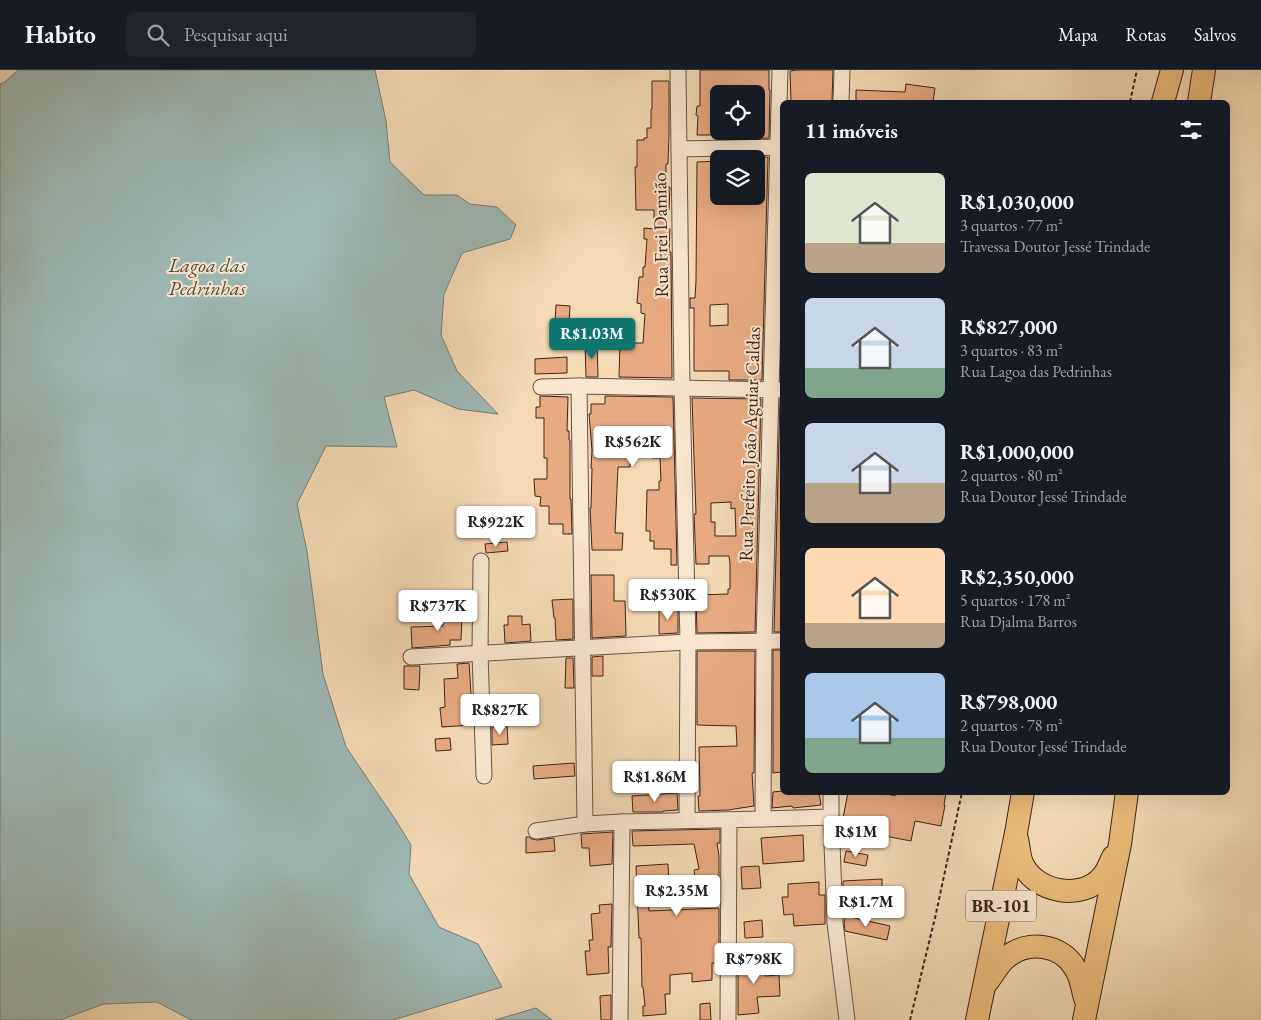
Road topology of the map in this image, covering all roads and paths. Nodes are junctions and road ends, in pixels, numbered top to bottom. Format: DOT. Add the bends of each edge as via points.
graph roads {
  1 [pos="678,70"];
  2 [pos="780,70"];
  3 [pos="842,70"];
  4 [pos="1137,70"];
  5 [pos="1172,70"];
  6 [pos="1204,70"];
  7 [pos="842,100"];
  8 [pos="1130,100"];
  9 [pos="1164,100"];
  10 [pos="1199,100"];
  11 [pos="780,147"];
  12 [pos="679,149"];
  13 [pos="579,386"];
  14 [pos="541,387"];
  15 [pos="682,388"];
  16 [pos="777,390"];
  17 [pos="481,561"];
  18 [pos="764,641"];
  19 [pos="780,641"];
  20 [pos="688,642"];
  21 [pos="583,648"];
  22 [pos="480,653"];
  23 [pos="411,657"];
  24 [pos="484,776"];
  25 [pos="831,795"];
  26 [pos="961,795"];
  27 [pos="1022,795"];
  28 [pos="1127,795"];
  29 [pos="831,817"];
  30 [pos="763,819"];
  31 [pos="687,820"];
  32 [pos="729,820"];
  33 [pos="622,822"];
  34 [pos="585,824"];
  35 [pos="536,831"];
  36 [pos="1016,833"];
  37 [pos="1120,844"];
  38 [pos="984,987"];
  39 [pos="1086,1014"];
  40 [pos="620,1020"];
  41 [pos="728,1020"];
  42 [pos="846,1020"];
  43 [pos="910,1020"];
  44 [pos="977,1020"];
  1 -- 12 [label="street, Rua Frei Damião"];
  2 -- 11 [label="street, Rua Prefeito João Aguiar Caldas"];
  3 -- 7 [label="street"];
  4 -- 8 [label="path"];
  5 -- 9 [label="highway"];
  6 -- 10 [label="highway"];
  11 -- 12 [label="street"];
  11 -- 16 [label="street, Rua Prefeito João Aguiar Caldas"];
  12 -- 15 [label="street, Rua Frei Damião"];
  13 -- 14 [label="street"];
  13 -- 15 [label="street"];
  13 -- 21 [label="street"];
  15 -- 16 [label="street"];
  15 -- 20 [label="street, Rua Frei Damião"];
  16 -- 18 [label="street, Rua Prefeito João Aguiar Caldas"];
  17 -- 22 [label="street"];
  18 -- 19 [label="street"];
  18 -- 20 [label="street"];
  18 -- 30 [label="street, Rua Prefeito João Aguiar Caldas"];
  20 -- 21 [label="street"];
  20 -- 31 [label="street, Rua Frei Damião"];
  21 -- 22 [label="street"];
  21 -- 34 [label="street"];
  22 -- 23 [label="street"];
  22 -- 24 [label="street"];
  25 -- 29 [label="street"];
  26 -- 43 [label="path"];
  27 -- 36 [label="highway, BR-101"];
  28 -- 37 [label="highway"];
  29 -- 30 [label="street"];
  29 -- 42 [label="street" via="835,923"];
  30 -- 32 [label="street"];
  31 -- 32 [label="street"];
  31 -- 33 [label="street"];
  32 -- 41 [label="street"];
  33 -- 34 [label="street"];
  33 -- 40 [label="street"];
  34 -- 35 [label="street"];
  36 -- 37 [label="highway" via="1022,864 1027,872 1041,884 1058,890 1077,890 1095,883 1102,877"];
  36 -- 38 [label="highway, BR-101"];
  37 -- 39 [label="highway"];
  38 -- 39 [label="highway" via="1002,961 1016,951 1032,946 1050,948 1064,956 1079,974"];
  38 -- 44 [label="highway, BR-101"];
}
